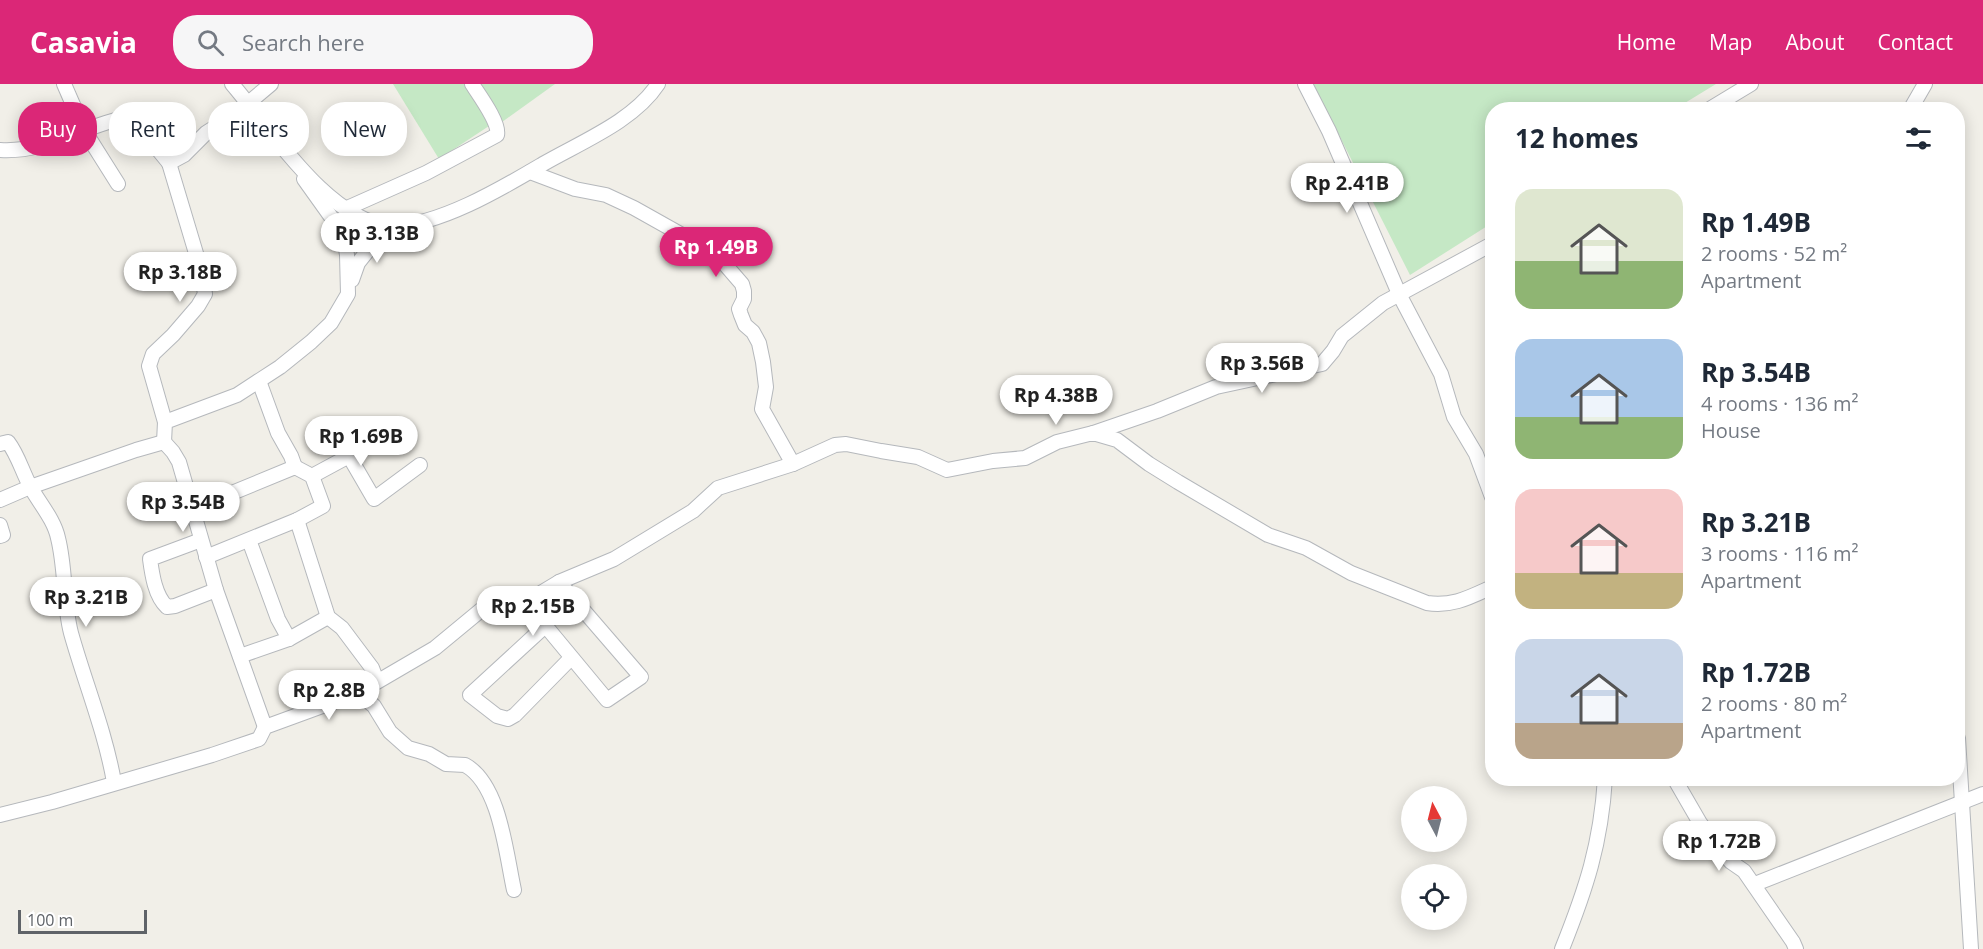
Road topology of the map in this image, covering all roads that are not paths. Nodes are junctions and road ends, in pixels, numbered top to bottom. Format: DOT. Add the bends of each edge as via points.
graph roads {
  1 [pos="64,84"];
  2 [pos="232,84"];
  3 [pos="271,84"];
  4 [pos="472,84"];
  5 [pos="658,84"];
  6 [pos="1305,84"];
  7 [pos="1751,84"];
  8 [pos="72,102"];
  9 [pos="248,102"];
  10 [pos="1721,102"];
  11 [pos="97,126"];
  12 [pos="208,133"];
  13 [pos="18,148"];
  14 [pos="0,150"];
  15 [pos="97,151"];
  16 [pos="291,156"];
  17 [pos="293,159"];
  18 [pos="169,163"];
  19 [pos="530,172"];
  20 [pos="118,184"];
  21 [pos="345,209"];
  22 [pos="388,225"];
  23 [pos="1485,248"];
  24 [pos="348,294"];
  25 [pos="1400,296"];
  26 [pos="259,381"];
  27 [pos="165,422"];
  28 [pos="390,427"];
  29 [pos="1093,433"];
  30 [pos="164,442"];
  31 [pos="0,444"];
  32 [pos="349,456"];
  33 [pos="793,464"];
  34 [pos="420,465"];
  35 [pos="294,467"];
  36 [pos="312,476"];
  37 [pos="1485,478"];
  38 [pos="30,487"];
  39 [pos="0,500"];
  40 [pos="192,508"];
  41 [pos="297,520"];
  42 [pos="0,525"];
  43 [pos="0,536"];
  44 [pos="201,540"];
  45 [pos="249,540"];
  46 [pos="206,557"];
  47 [pos="559,582"];
  48 [pos="216,590"];
  49 [pos="1485,590"];
  50 [pos="520,595"];
  51 [pos="328,617"];
  52 [pos="545,626"];
  53 [pos="289,639"];
  54 [pos="240,656"];
  55 [pos="571,658"];
  56 [pos="370,685"];
  57 [pos="358,693"];
  58 [pos="265,727"];
  59 [pos="114,782"];
  60 [pos="1604,786"];
  61 [pos="1679,786"];
  62 [pos="1960,786"];
  63 [pos="1983,794"];
  64 [pos="1961,801"];
  65 [pos="0,814"];
  66 [pos="1755,884"];
  67 [pos="514,890"];
  68 [pos="1562,949"];
  69 [pos="1796,949"];
  70 [pos="1971,949"];
  1 -- 8 [label="street"];
  2 -- 9 [label="street"];
  3 -- 9 [label="street"];
  4 -- 21 [label="street" via="498,129 497,135 426,173"];
  5 -- 19 [label="street" via="641,105 618,121"];
  6 -- 25 [label="street"];
  7 -- 10 [label="street"];
  11 -- 18 [label="street" via="128,118"];
  12 -- 18 [label="street"];
  13 -- 14 [label="street"];
  15 -- 20 [label="street"];
  16 -- 17 [label="street"];
  17 -- 21 [label="street"];
  17 -- 24 [label="street" via="343,232"];
  18 -- 27 [label="street" via="206,294 153,354 149,366"];
  19 -- 22 [label="street" via="439,216"];
  19 -- 33 [label="street" via="575,189 606,195 716,254 742,284 741,315 759,344 766,387 762,409"];
  21 -- 22 [label="street"];
  22 -- 24 [label="street" via="358,263"];
  23 -- 25 [label="street"];
  24 -- 26 [label="street" via="331,323"];
  25 -- 29 [label="street" via="1383,303 1342,336 1322,364 1216,387"];
  25 -- 37 [label="street" via="1441,374 1459,427"];
  26 -- 27 [label="street" via="237,395"];
  26 -- 35 [label="street"];
  27 -- 30 [label="street"];
  28 -- 32 [label="street"];
  29 -- 33 [label="street" via="1057,442 1025,458 947,470 918,457 846,444"];
  29 -- 49 [label="street" via="1117,440 1149,464 1268,535 1306,548 1351,573 1437,605 1459,602"];
  30 -- 38 [label="street"];
  30 -- 40 [label="street" via="179,462"];
  31 -- 38 [label="street" via="8,442 15,452"];
  32 -- 34 [label="street" via="374,499"];
  32 -- 36 [label="street"];
  33 -- 47 [label="street" via="718,488 693,511 614,560"];
  35 -- 36 [label="street"];
  35 -- 40 [label="street"];
  36 -- 41 [label="street" via="323,506"];
  38 -- 39 [label="street"];
  38 -- 59 [label="street" via="58,536 71,632"];
  40 -- 44 [label="street"];
  41 -- 45 [label="street"];
  41 -- 51 [label="street"];
  42 -- 43 [label="street"];
  44 -- 46 [label="street"];
  44 -- 48 [label="street" via="150,559 153,575 167,607"];
  45 -- 46 [label="street"];
  45 -- 53 [label="street"];
  46 -- 48 [label="street"];
  47 -- 50 [label="street" via="539,594"];
  47 -- 55 [label="street" via="641,677 607,700"];
  48 -- 54 [label="street"];
  50 -- 52 [label="street"];
  50 -- 56 [label="street" via="481,610 435,648"];
  51 -- 53 [label="street"];
  51 -- 56 [label="street" via="342,628 372,669 375,676"];
  52 -- 55 [label="street"];
  52 -- 55 [label="street" via="471,695 497,716 508,719"];
  53 -- 54 [label="street"];
  54 -- 58 [label="street"];
  56 -- 57 [label="street"];
  57 -- 58 [label="street"];
  57 -- 67 [label="street" via="374,706 390,732 408,748 446,764 465,765 480,778 495,804"];
  58 -- 59 [label="street" via="259,739"];
  59 -- 65 [label="street"];
  60 -- 68 [label="street" via="1595,855"];
  61 -- 66 [label="street" via="1720,850"];
  62 -- 64 [label="street"];
  63 -- 64 [label="street"];
  64 -- 66 [label="street"];
  64 -- 70 [label="street"];
  66 -- 69 [label="street"];
}
